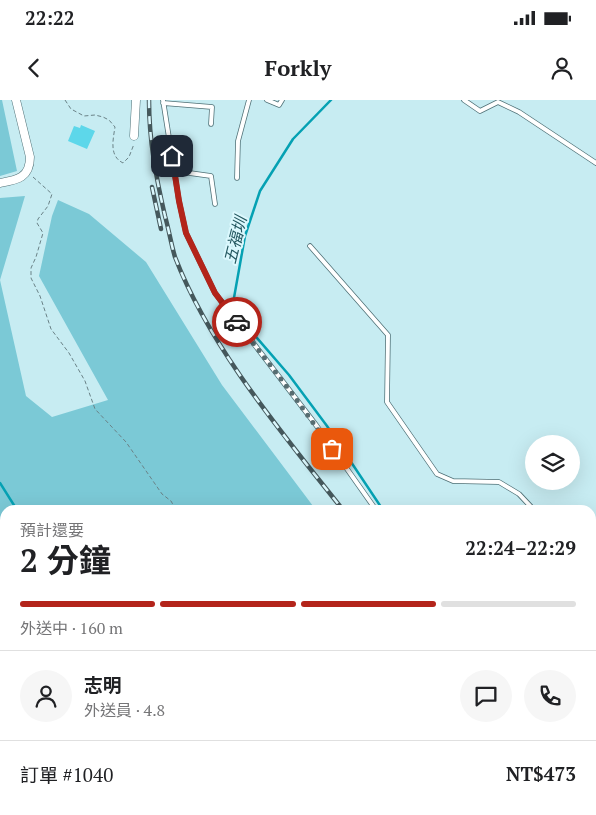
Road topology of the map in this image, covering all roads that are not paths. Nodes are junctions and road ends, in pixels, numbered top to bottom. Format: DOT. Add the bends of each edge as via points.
graph roads {
  1 [pos="16,100"];
  2 [pos="136,100"];
  3 [pos="250,100"];
  4 [pos="267,100"];
  5 [pos="282,100"];
  6 [pos="464,100"];
  7 [pos="163,102"];
  8 [pos="211,124"];
  9 [pos="134,136"];
  10 [pos="596,163"];
  11 [pos="175,171"];
  12 [pos="237,178"];
  13 [pos="0,183"];
  14 [pos="215,204"];
  15 [pos="310,246"];
  16 [pos="372,505"];
  17 [pos="529,505"];
  1 -- 13 [label="street" via="30,164 16,180"];
  2 -- 9 [label="street"];
  3 -- 12 [label="lane" via="238,141"];
  4 -- 5 [label="lane" via="279,105"];
  6 -- 10 [label="lane" via="480,111 498,102 519,112"];
  7 -- 8 [label="lane" via="212,107"];
  7 -- 11 [label="lane"];
  11 -- 14 [label="lane" via="211,176"];
  11 -- 16 [label="lane" via="186,233 215,293"];
  15 -- 17 [label="lane" via="388,335 387,402 437,474 453,481 499,482 519,494"];
}
